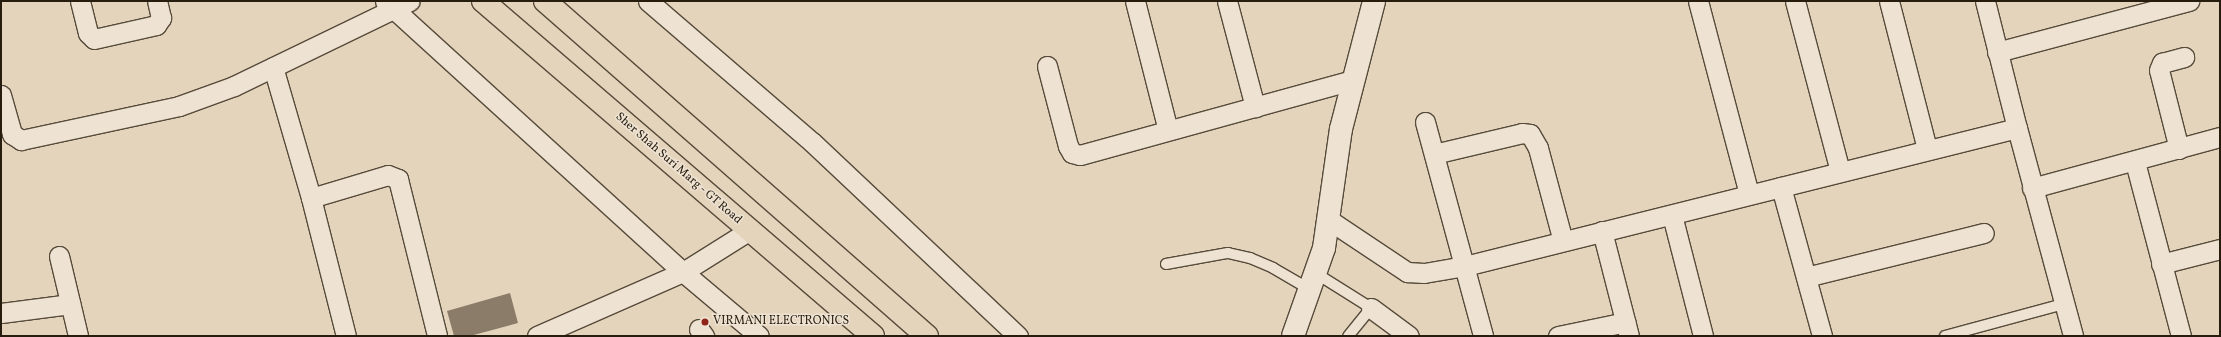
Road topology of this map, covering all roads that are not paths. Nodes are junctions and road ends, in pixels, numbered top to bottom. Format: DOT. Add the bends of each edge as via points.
graph roads {
  1 [pos="80,1"];
  2 [pos="157,1"];
  3 [pos="483,1"];
  4 [pos="545,1"];
  5 [pos="648,1"];
  6 [pos="1135,1"];
  7 [pos="1227,1"];
  8 [pos="1374,1"];
  9 [pos="1698,1"];
  10 [pos="1795,1"];
  11 [pos="1889,1"];
  12 [pos="1985,1"];
  13 [pos="2189,1"];
  14 [pos="397,4"];
  15 [pos="1997,52"];
  16 [pos="2184,57"];
  17 [pos="1047,66"];
  18 [pos="273,67"];
  19 [pos="1353,80"];
  20 [pos="1,95"];
  21 [pos="1255,107"];
  22 [pos="1425,122"];
  23 [pos="2017,128"];
  24 [pos="1168,130"];
  25 [pos="2220,137"];
  26 [pos="1927,149"];
  27 [pos="2179,149"];
  28 [pos="1434,154"];
  29 [pos="2135,162"];
  30 [pos="1840,171"];
  31 [pos="1781,187"];
  32 [pos="2032,188"];
  33 [pos="1749,194"];
  34 [pos="311,198"];
  35 [pos="1672,215"];
  36 [pos="1329,220"];
  37 [pos="750,230"];
  38 [pos="1602,231"];
  39 [pos="1984,233"];
  40 [pos="1563,241"];
  41 [pos="2220,248"];
  42 [pos="59,256"];
  43 [pos="1166,264"];
  44 [pos="2160,264"];
  45 [pos="1464,266"];
  46 [pos="683,272"];
  47 [pos="1806,277"];
  48 [pos="1314,282"];
  49 [pos="70,304"];
  50 [pos="2064,304"];
  51 [pos="1371,308"];
  52 [pos="1,313"];
  53 [pos="1627,329"];
  54 [pos="78,336"];
  55 [pos="346,336"];
  56 [pos="437,336"];
  57 [pos="537,336"];
  58 [pos="759,336"];
  59 [pos="873,336"];
  60 [pos="927,336"];
  61 [pos="1018,336"];
  62 [pos="1293,336"];
  63 [pos="1348,336"];
  64 [pos="1409,336"];
  65 [pos="1483,336"];
  66 [pos="1558,336"];
  67 [pos="1703,336"];
  68 [pos="1822,336"];
  69 [pos="1945,336"];
  70 [pos="2073,336"];
  71 [pos="2181,336"];
  1 -- 2 [label="street" via="88,33 94,39 156,25 161,18"];
  3 -- 37 [label="main road, Sher Shah Suri Marg - GT Road"];
  4 -- 60 [label="main road"];
  5 -- 61 [label="street" via="812,142"];
  6 -- 24 [label="street"];
  7 -- 21 [label="street"];
  8 -- 19 [label="street"];
  9 -- 33 [label="street"];
  10 -- 30 [label="street"];
  11 -- 26 [label="street"];
  12 -- 15 [label="street"];
  13 -- 15 [label="street"];
  14 -- 18 [label="street"];
  14 -- 46 [label="street"];
  15 -- 23 [label="street"];
  16 -- 27 [label="street" via="2162,63 2159,70"];
  17 -- 24 [label="street" via="1072,153 1080,155"];
  18 -- 20 [label="street" via="234,86 179,106 27,140 15,139 12,134"];
  18 -- 34 [label="street"];
  19 -- 21 [label="street"];
  19 -- 36 [label="street" via="1341,129"];
  21 -- 24 [label="street"];
  22 -- 28 [label="street"];
  23 -- 26 [label="street"];
  23 -- 32 [label="street"];
  25 -- 27 [label="street"];
  26 -- 30 [label="street"];
  27 -- 29 [label="street"];
  28 -- 40 [label="street" via="1522,133 1530,134 1538,148"];
  28 -- 45 [label="street"];
  29 -- 32 [label="street"];
  29 -- 44 [label="street"];
  30 -- 31 [label="street"];
  31 -- 33 [label="street"];
  31 -- 47 [label="street"];
  32 -- 50 [label="street"];
  33 -- 35 [label="street"];
  34 -- 55 [label="street"];
  34 -- 56 [label="street" via="388,175 398,179"];
  35 -- 38 [label="street"];
  35 -- 67 [label="street"];
  36 -- 45 [label="street" via="1407,272 1424,273"];
  36 -- 48 [label="street"];
  37 -- 46 [label="street"];
  37 -- 59 [label="main road, Sher Shah Suri Marg - GT Road"];
  38 -- 40 [label="street"];
  38 -- 53 [label="street"];
  39 -- 47 [label="street"];
  40 -- 45 [label="street"];
  41 -- 44 [label="street"];
  42 -- 49 [label="street"];
  43 -- 48 [label="lane" via="1228,253 1250,258"];
  44 -- 71 [label="street"];
  45 -- 65 [label="street"];
  46 -- 57 [label="street"];
  46 -- 58 [label="street"];
  47 -- 68 [label="street"];
  48 -- 51 [label="lane"];
  48 -- 62 [label="street"];
  49 -- 52 [label="street"];
  49 -- 54 [label="street"];
  50 -- 69 [label="lane"];
  50 -- 70 [label="street"];
  51 -- 63 [label="lane"];
  51 -- 64 [label="street"];
  53 -- 66 [label="street"];
}
